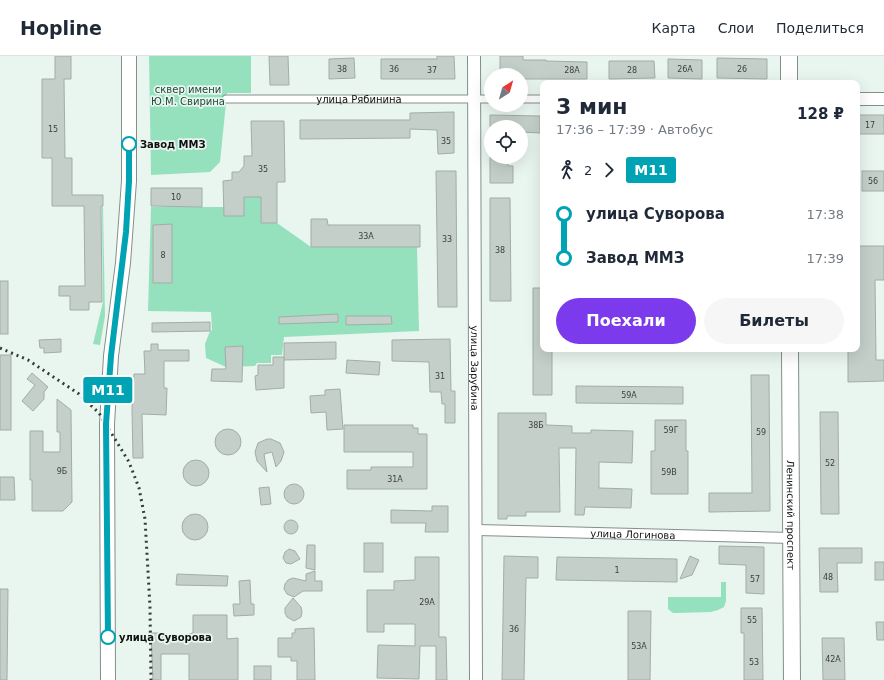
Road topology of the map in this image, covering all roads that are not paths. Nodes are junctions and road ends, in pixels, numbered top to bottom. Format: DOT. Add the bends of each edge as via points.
graph roads {
  1 [pos="129,56"];
  2 [pos="474,56"];
  3 [pos="789,56"];
  4 [pos="789,80"];
  5 [pos="226,99"];
  6 [pos="474,99"];
  7 [pos="484,99"];
  8 [pos="528,99"];
  9 [pos="540,99"];
  10 [pos="860,99"];
  11 [pos="884,99"];
  12 [pos="790,352"];
  13 [pos="476,530"];
  14 [pos="791,538"];
  15 [pos="108,680"];
  16 [pos="476,680"];
  17 [pos="792,680"];
  1 -- 15 [label="main road" via="128,201 106,424"];
  2 -- 6 [label="street, улица Зарубина"];
  3 -- 4 [label="main road"];
  5 -- 6 [label="street, улица Рябинина"];
  6 -- 7 [label="street, улица Рябинина"];
  6 -- 13 [label="street, улица Зарубина"];
  8 -- 9 [label="street"];
  10 -- 11 [label="street"];
  12 -- 14 [label="main road, Ленинский проспект"];
  13 -- 14 [label="street, улица Логинова"];
  13 -- 16 [label="street, улица Зарубина"];
  14 -- 17 [label="main road, Ленинский проспект"];
}
